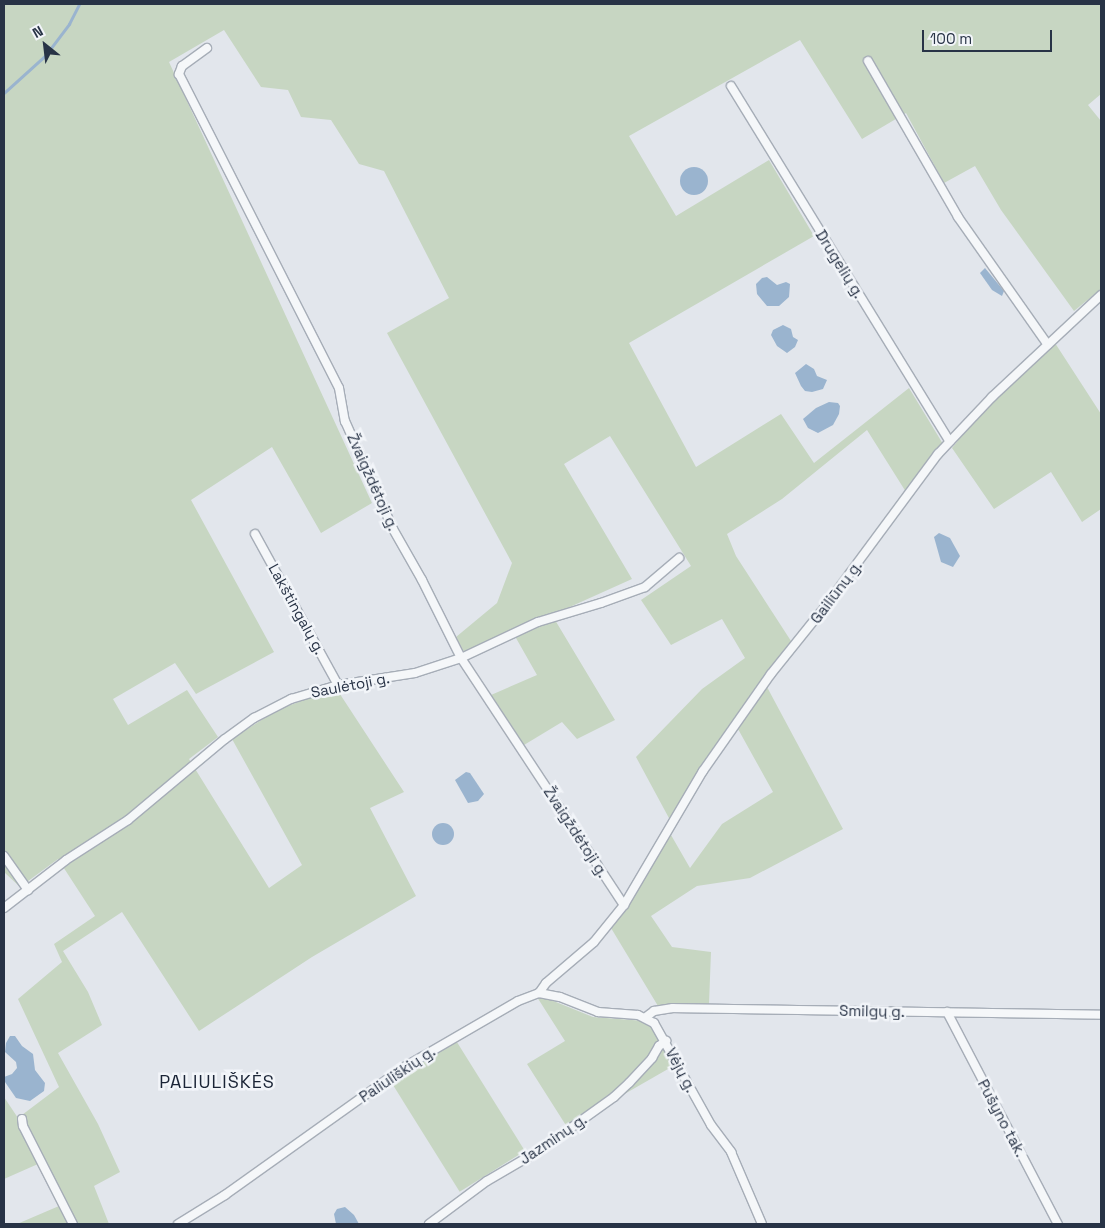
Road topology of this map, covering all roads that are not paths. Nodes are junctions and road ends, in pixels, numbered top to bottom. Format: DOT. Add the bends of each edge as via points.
graph roads {
  1 [pos="207,48"];
  2 [pos="868,61"];
  3 [pos="730,86"];
  4 [pos="1101,295"];
  5 [pos="1048,345"];
  6 [pos="949,441"];
  7 [pos="255,534"];
  8 [pos="679,558"];
  9 [pos="461,658"];
  10 [pos="338,685"];
  11 [pos="4,856"];
  12 [pos="28,890"];
  13 [pos="624,905"];
  14 [pos="4,908"];
  15 [pos="610,922"];
  16 [pos="539,993"];
  17 [pos="947,1012"];
  18 [pos="1101,1015"];
  19 [pos="646,1017"];
  20 [pos="666,1041"];
  21 [pos="22,1119"];
  22 [pos="73,1224"];
  23 [pos="178,1224"];
  24 [pos="430,1224"];
  25 [pos="762,1224"];
  26 [pos="1058,1224"];
  1 -- 9 [label="street, Žvaigždėtoji g." via="182,66 179,74 339,388 345,422 393,529"];
  2 -- 5 [label="street" via="958,217"];
  3 -- 6 [label="street, Drugelių g."];
  4 -- 5 [label="street, Gailiūnų g."];
  5 -- 6 [label="street, Gailiūnų g."];
  6 -- 13 [label="street, Gailiūnų g." via="772,674 708,764"];
  7 -- 10 [label="street, Lakštingalų g."];
  8 -- 9 [label="street, Saulėtoji g." via="645,587 538,622"];
  9 -- 10 [label="street, Saulėtoji g." via="401,676"];
  9 -- 13 [label="street, Žvaigždėtoji g."];
  10 -- 12 [label="street, Saulėtoji g." via="291,699 254,718 128,820 66,860"];
  11 -- 12 [label="street"];
  12 -- 14 [label="street, Saulėtoji g."];
  13 -- 15 [label="street, Gailiūnų g."];
  15 -- 16 [label="street, Paliuliškių g." via="589,947 546,983"];
  16 -- 19 [label="street" via="560,997 598,1012"];
  16 -- 23 [label="street, Paliuliškių g." via="518,1001 406,1066"];
  17 -- 18 [label="street, Smilgų g."];
  17 -- 19 [label="street, Smilgų g." via="673,1008 654,1011"];
  17 -- 26 [label="street, Pušyno tak."];
  19 -- 20 [label="street, Vėjų g."];
  20 -- 24 [label="street, Jazminų g." via="614,1097 540,1150 487,1181"];
  20 -- 25 [label="street, Vėjų g." via="703,1112 731,1152"];
  21 -- 22 [label="street"];
}
